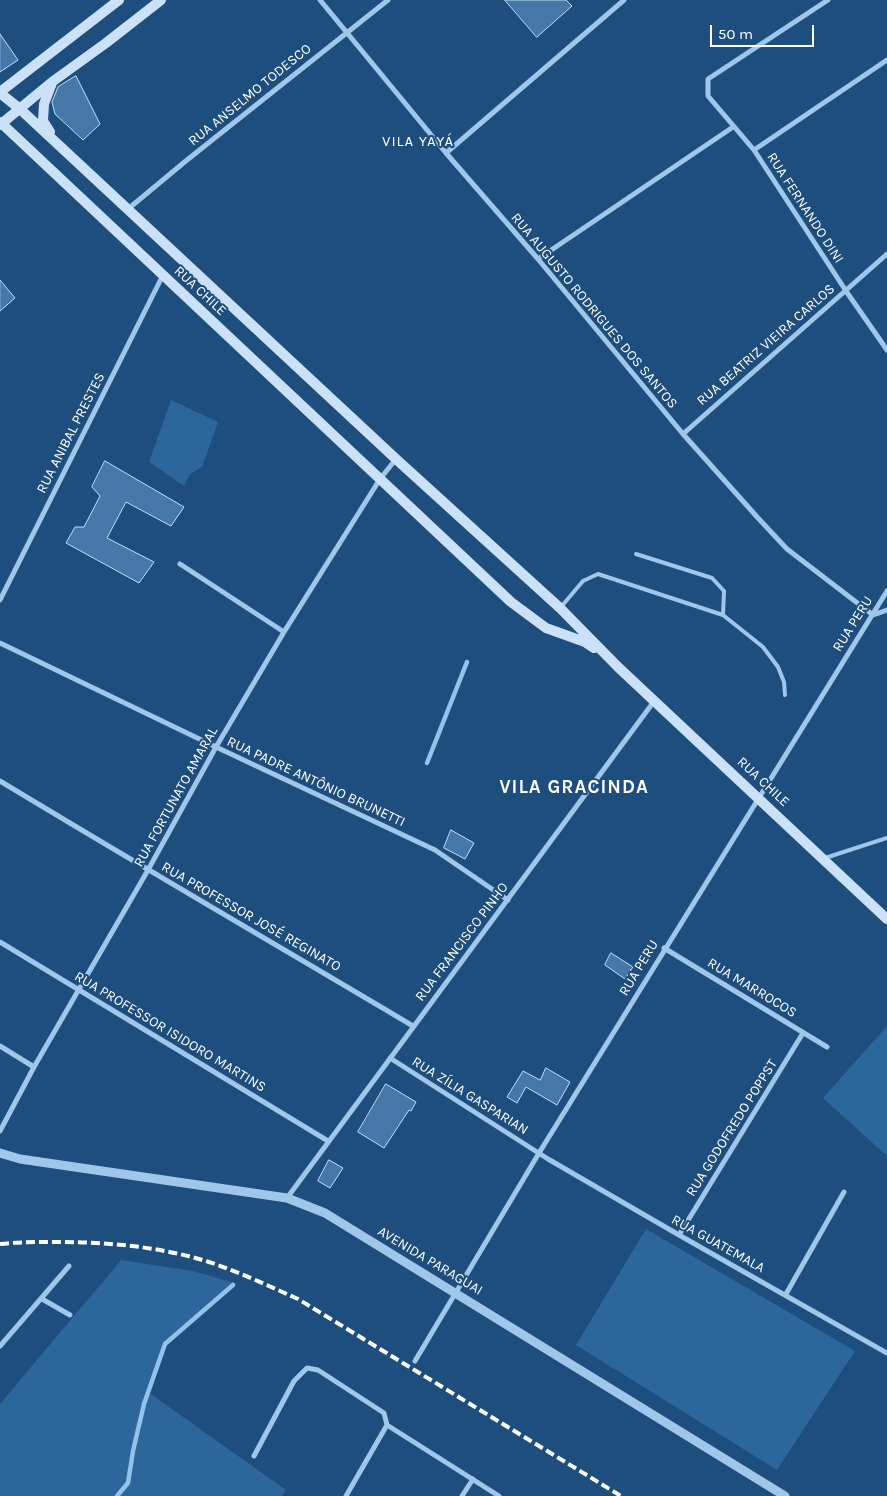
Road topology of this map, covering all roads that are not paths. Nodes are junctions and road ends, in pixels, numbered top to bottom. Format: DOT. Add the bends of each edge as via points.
graph roads {
  1 [pos="119,0"];
  2 [pos="162,0"];
  3 [pos="320,0"];
  4 [pos="388,0"];
  5 [pos="624,0"];
  6 [pos="828,0"];
  7 [pos="346,33"];
  8 [pos="887,60"];
  9 [pos="52,82"];
  10 [pos="0,93"];
  11 [pos="20,109"];
  12 [pos="0,124"];
  13 [pos="733,127"];
  14 [pos="61,148"];
  15 [pos="754,150"];
  16 [pos="446,153"];
  17 [pos="128,209"];
  18 [pos="887,254"];
  19 [pos="538,260"];
  20 [pos="163,275"];
  21 [pos="846,290"];
  22 [pos="887,350"];
  23 [pos="683,434"];
  24 [pos="396,459"];
  25 [pos="380,479"];
  26 [pos="636,554"];
  27 [pos="180,564"];
  28 [pos="887,591"];
  29 [pos="0,600"];
  30 [pos="560,608"];
  31 [pos="887,610"];
  32 [pos="723,615"];
  33 [pos="872,615"];
  34 [pos="546,628"];
  35 [pos="284,632"];
  36 [pos="0,643"];
  37 [pos="618,667"];
  38 [pos="785,695"];
  39 [pos="655,700"];
  40 [pos="216,747"];
  41 [pos="0,781"];
  42 [pos="758,796"];
  43 [pos="887,838"];
  44 [pos="823,858"];
  45 [pos="148,870"];
  46 [pos="508,900"];
  47 [pos="887,918"];
  48 [pos="0,942"];
  49 [pos="664,948"];
  50 [pos="78,990"];
  51 [pos="413,1026"];
  52 [pos="803,1033"];
  53 [pos="0,1046"];
  54 [pos="827,1047"];
  55 [pos="390,1058"];
  56 [pos="34,1067"];
  57 [pos="0,1131"];
  58 [pos="328,1141"];
  59 [pos="539,1152"];
  60 [pos="0,1153"];
  61 [pos="0,1159"];
  62 [pos="20,1159"];
  63 [pos="844,1192"];
  64 [pos="287,1198"];
  65 [pos="679,1235"];
  66 [pos="69,1266"];
  67 [pos="457,1293"];
  68 [pos="786,1294"];
  69 [pos="42,1299"];
  70 [pos="70,1315"];
  71 [pos="0,1346"];
  72 [pos="887,1353"];
  73 [pos="415,1361"];
  74 [pos="387,1425"];
  75 [pos="254,1456"];
  76 [pos="473,1479"];
  77 [pos="346,1496"];
  78 [pos="462,1496"];
  79 [pos="499,1496"];
  80 [pos="785,1496"];
  1 -- 10 [label="main road"];
  2 -- 9 [label="main road"];
  3 -- 7 [label="street, RUA AUGUSTO RODRIGUES DOS SANTOS"];
  4 -- 7 [label="street, RUA ANSELMO TODESCO"];
  5 -- 16 [label="street"];
  6 -- 13 [label="street, RUA FERNANDO DINI" via="708,79 708,96"];
  7 -- 16 [label="street, RUA AUGUSTO RODRIGUES DOS SANTOS"];
  7 -- 17 [label="street, RUA ANSELMO TODESCO"];
  8 -- 15 [label="street"];
  9 -- 11 [label="main road"];
  9 -- 14 [label="main road" via="42,121"];
  10 -- 11 [label="main road, RUA CHILE"];
  11 -- 12 [label="main road"];
  11 -- 14 [label="main road, RUA CHILE"];
  12 -- 20 [label="main road, RUA CHILE"];
  13 -- 15 [label="street, RUA FERNANDO DINI"];
  13 -- 19 [label="street"];
  14 -- 17 [label="main road, RUA CHILE"];
  15 -- 21 [label="street, RUA FERNANDO DINI"];
  16 -- 19 [label="street, RUA AUGUSTO RODRIGUES DOS SANTOS"];
  17 -- 24 [label="main road, RUA CHILE"];
  18 -- 21 [label="street, RUA BEATRIZ VIEIRA CARLOS"];
  19 -- 23 [label="street, RUA AUGUSTO RODRIGUES DOS SANTOS"];
  20 -- 25 [label="main road, RUA CHILE"];
  20 -- 29 [label="street, RUA ANIBAL PRESTES"];
  21 -- 22 [label="street, RUA FERNANDO DINI"];
  21 -- 23 [label="street, RUA BEATRIZ VIEIRA CARLOS"];
  23 -- 33 [label="street, RUA AUGUSTO RODRIGUES DOS SANTOS" via="787,549"];
  24 -- 25 [label="street"];
  24 -- 30 [label="main road, RUA CHILE"];
  25 -- 34 [label="main road, RUA CHILE" via="511,602"];
  25 -- 35 [label="street, RUA FORTUNATO AMARAL"];
  26 -- 32 [label="lane" via="712,578 724,591"];
  27 -- 35 [label="street"];
  28 -- 33 [label="street, RUA PERU"];
  30 -- 32 [label="lane" via="583,581 598,574"];
  30 -- 34 [label="main road" via="562,617 558,626"];
  30 -- 37 [label="main road, RUA CHILE"];
  31 -- 33 [label="street"];
  32 -- 38 [label="lane" via="764,647 778,667"];
  33 -- 42 [label="street, RUA PERU"];
  34 -- 37 [label="main road, RUA CHILE" via="585,642"];
  35 -- 40 [label="street, RUA FORTUNATO AMARAL"];
  36 -- 40 [label="street, RUA PADRE ANTÔNIO BRUNETTI"];
  37 -- 39 [label="main road, RUA CHILE"];
  39 -- 42 [label="main road, RUA CHILE"];
  39 -- 46 [label="street, RUA FRANCISCO PINHO"];
  40 -- 45 [label="street, RUA FORTUNATO AMARAL"];
  40 -- 46 [label="street, RUA PADRE ANTÔNIO BRUNETTI" via="435,850"];
  41 -- 45 [label="street, RUA PROFESSOR JOSÉ REGINATO"];
  42 -- 44 [label="main road, RUA CHILE"];
  42 -- 49 [label="street, RUA PERU"];
  43 -- 44 [label="lane"];
  44 -- 47 [label="main road, RUA CHILE"];
  45 -- 50 [label="street, RUA FORTUNATO AMARAL"];
  45 -- 51 [label="street, RUA PROFESSOR JOSÉ REGINATO"];
  46 -- 51 [label="street, RUA FRANCISCO PINHO"];
  48 -- 50 [label="street, RUA PROFESSOR ISIDORO MARTINS"];
  49 -- 52 [label="street, RUA MARROCOS"];
  49 -- 59 [label="street, RUA PERU"];
  50 -- 56 [label="street, RUA FORTUNATO AMARAL"];
  50 -- 58 [label="street, RUA PROFESSOR ISIDORO MARTINS"];
  51 -- 55 [label="street, RUA FRANCISCO PINHO"];
  52 -- 54 [label="street, RUA MARROCOS"];
  52 -- 65 [label="street, RUA GODOFREDO POPPST"];
  53 -- 56 [label="street"];
  55 -- 58 [label="street, RUA FRANCISCO PINHO"];
  55 -- 59 [label="street, RUA ZÍLIA GASPARIAN"];
  56 -- 57 [label="street, RUA FORTUNATO AMARAL"];
  58 -- 64 [label="street, RUA FRANCISCO PINHO"];
  59 -- 65 [label="street, RUA GUATEMALA"];
  59 -- 67 [label="street, RUA PERU"];
  60 -- 62 [label="street, AVENIDA PARAGUAI"];
  61 -- 62 [label="street, AVENIDA PARAGUAI"];
  62 -- 64 [label="street, AVENIDA PARAGUAI"];
  63 -- 68 [label="street"];
  64 -- 67 [label="street, AVENIDA PARAGUAI" via="325,1213"];
  65 -- 68 [label="street, RUA GUATEMALA"];
  66 -- 69 [label="street"];
  67 -- 73 [label="street, RUA PERU"];
  67 -- 80 [label="street, AVENIDA PARAGUAI"];
  68 -- 72 [label="street, RUA GUATEMALA"];
  69 -- 70 [label="street"];
  69 -- 71 [label="street"];
  74 -- 75 [label="street" via="384,1413 318,1370 307,1368 294,1381"];
  74 -- 76 [label="street"];
  74 -- 77 [label="street"];
  76 -- 78 [label="street"];
  76 -- 79 [label="street"];
}
